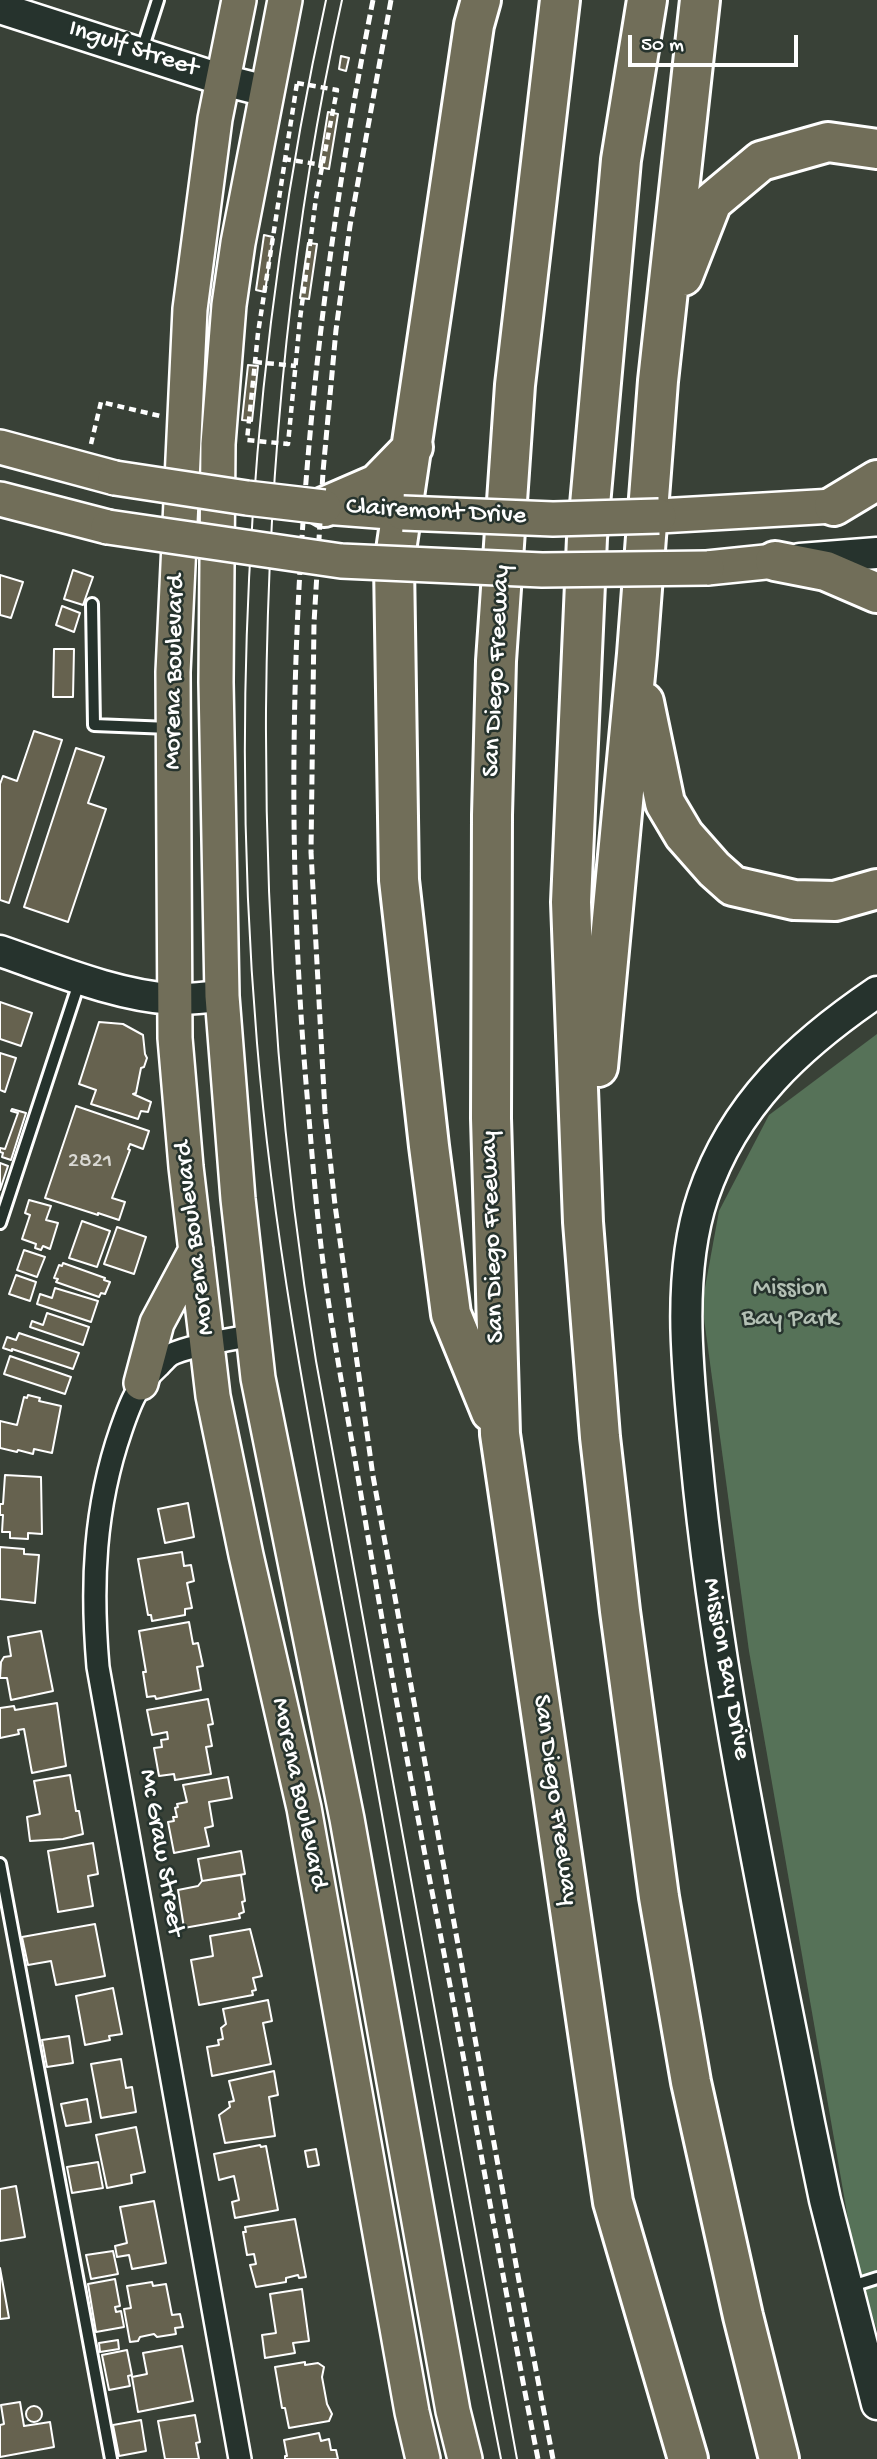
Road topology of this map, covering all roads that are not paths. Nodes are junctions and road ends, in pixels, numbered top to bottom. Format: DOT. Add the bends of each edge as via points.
graph roads {
  1 [pos="158,0"];
  2 [pos="239,0"];
  3 [pos="285,0"];
  4 [pos="560,0"];
  5 [pos="647,0"];
  6 [pos="700,0"];
  7 [pos="15,7"];
  8 [pos="477,13"];
  9 [pos="141,53"];
  10 [pos="223,80"];
  11 [pos="266,91"];
  12 [pos="877,149"];
  13 [pos="659,381"];
  14 [pos="0,447"];
  15 [pos="413,447"];
  16 [pos="877,480"];
  17 [pos="0,499"];
  18 [pos="877,502"];
  19 [pos="834,506"];
  20 [pos="324,507"];
  21 [pos="403,513"];
  22 [pos="877,553"];
  23 [pos="775,561"];
  24 [pos="394,564"];
  25 [pos="877,593"];
  26 [pos="92,604"];
  27 [pos="637,654"];
  28 [pos="173,728"];
  29 [pos="877,890"];
  30 [pos="0,951"];
  31 [pos="81,979"];
  32 [pos="877,992"];
  33 [pos="222,996"];
  34 [pos="174,999"];
  35 [pos="583,1222"];
  36 [pos="0,1223"];
  37 [pos="196,1250"];
  38 [pos="254,1335"];
  39 [pos="209,1344"];
  40 [pos="141,1383"];
  41 [pos="500,1434"];
  42 [pos="0,1864"];
  43 [pos="877,2278"];
  44 [pos="846,2288"];
  45 [pos="877,2404"];
  46 [pos="111,2459"];
  47 [pos="240,2459"];
  48 [pos="423,2459"];
  49 [pos="465,2459"];
  50 [pos="688,2459"];
  51 [pos="779,2459"];
  1 -- 9 [label="lane"];
  2 -- 10 [label="main road, Morena Boulevard"];
  3 -- 11 [label="main road, Morena Boulevard"];
  4 -- 41 [label="highway, San Diego Freeway" via="515,385 496,661 491,1118"];
  5 -- 35 [label="highway" via="621,160 587,538 571,902"];
  6 -- 13 [label="highway"];
  7 -- 9 [label="main road, Ingulf Street"];
  8 -- 15 [label="highway"];
  9 -- 10 [label="main road, Ingulf Street"];
  10 -- 11 [label="main road, Ingulf Street"];
  10 -- 28 [label="main road, Morena Boulevard" via="190,309"];
  11 -- 33 [label="main road, Morena Boulevard" via="237,243 218,444 216,695"];
  12 -- 13 [label="highway" via="828,142 761,161 712,202 683,274"];
  13 -- 27 [label="highway"];
  14 -- 20 [label="main road, Clairemont Drive, bridge" via="116,478"];
  15 -- 20 [label="highway" via="377,484"];
  15 -- 21 [label="highway"];
  16 -- 19 [label="highway"];
  17 -- 24 [label="main road, Clairemont Drive, bridge" via="108,527"];
  18 -- 19 [label="main road, Clairemont Drive"];
  19 -- 21 [label="main road, Clairemont Drive, bridge" via="553,519"];
  20 -- 21 [label="main road, Clairemont Drive"];
  21 -- 24 [label="highway"];
  22 -- 23 [label="main road, Clairemont Drive"];
  23 -- 24 [label="main road, Clairemont Drive, bridge" via="708,568 542,570"];
  23 -- 25 [label="highway" via="826,571"];
  24 -- 41 [label="highway" via="399,880 428,1135 451,1314"];
  26 -- 28 [label="lane" via="94,725"];
  27 -- 29 [label="highway" via="665,803 684,835 714,869 733,886 794,900 835,901"];
  27 -- 35 [label="highway"];
  28 -- 34 [label="main road, Morena Boulevard"];
  30 -- 31 [label="main road"];
  31 -- 34 [label="main road"];
  31 -- 36 [label="lane"];
  32 -- 44 [label="main road, Mission Bay Drive" via="794,1055 759,1092 733,1131 703,1196 692,1238 686,1306 692,1421 717,1630 804,2097"];
  33 -- 34 [label="main road"];
  33 -- 38 [label="main road, Morena Boulevard"];
  34 -- 37 [label="main road, Morena Boulevard"];
  35 -- 51 [label="highway" via="618,1598 659,1897 691,2082"];
  37 -- 39 [label="main road, Morena Boulevard"];
  37 -- 40 [label="main road" via="157,1323"];
  38 -- 39 [label="street, Mc Graw Street"];
  38 -- 49 [label="main road, Morena Boulevard" via="258,1378 347,1819"];
  39 -- 40 [label="street, Mc Graw Street" via="170,1355"];
  39 -- 48 [label="main road, Morena Boulevard" via="213,1396 304,1808"];
  40 -- 47 [label="street, Mc Graw Street" via="111,1460 99,1515 94,1613 98,1667"];
  41 -- 50 [label="highway, San Diego Freeway" via="613,2202"];
  42 -- 46 [label="lane"];
  43 -- 44 [label="lane"];
  44 -- 45 [label="main road, Mission Bay Drive"];
}
